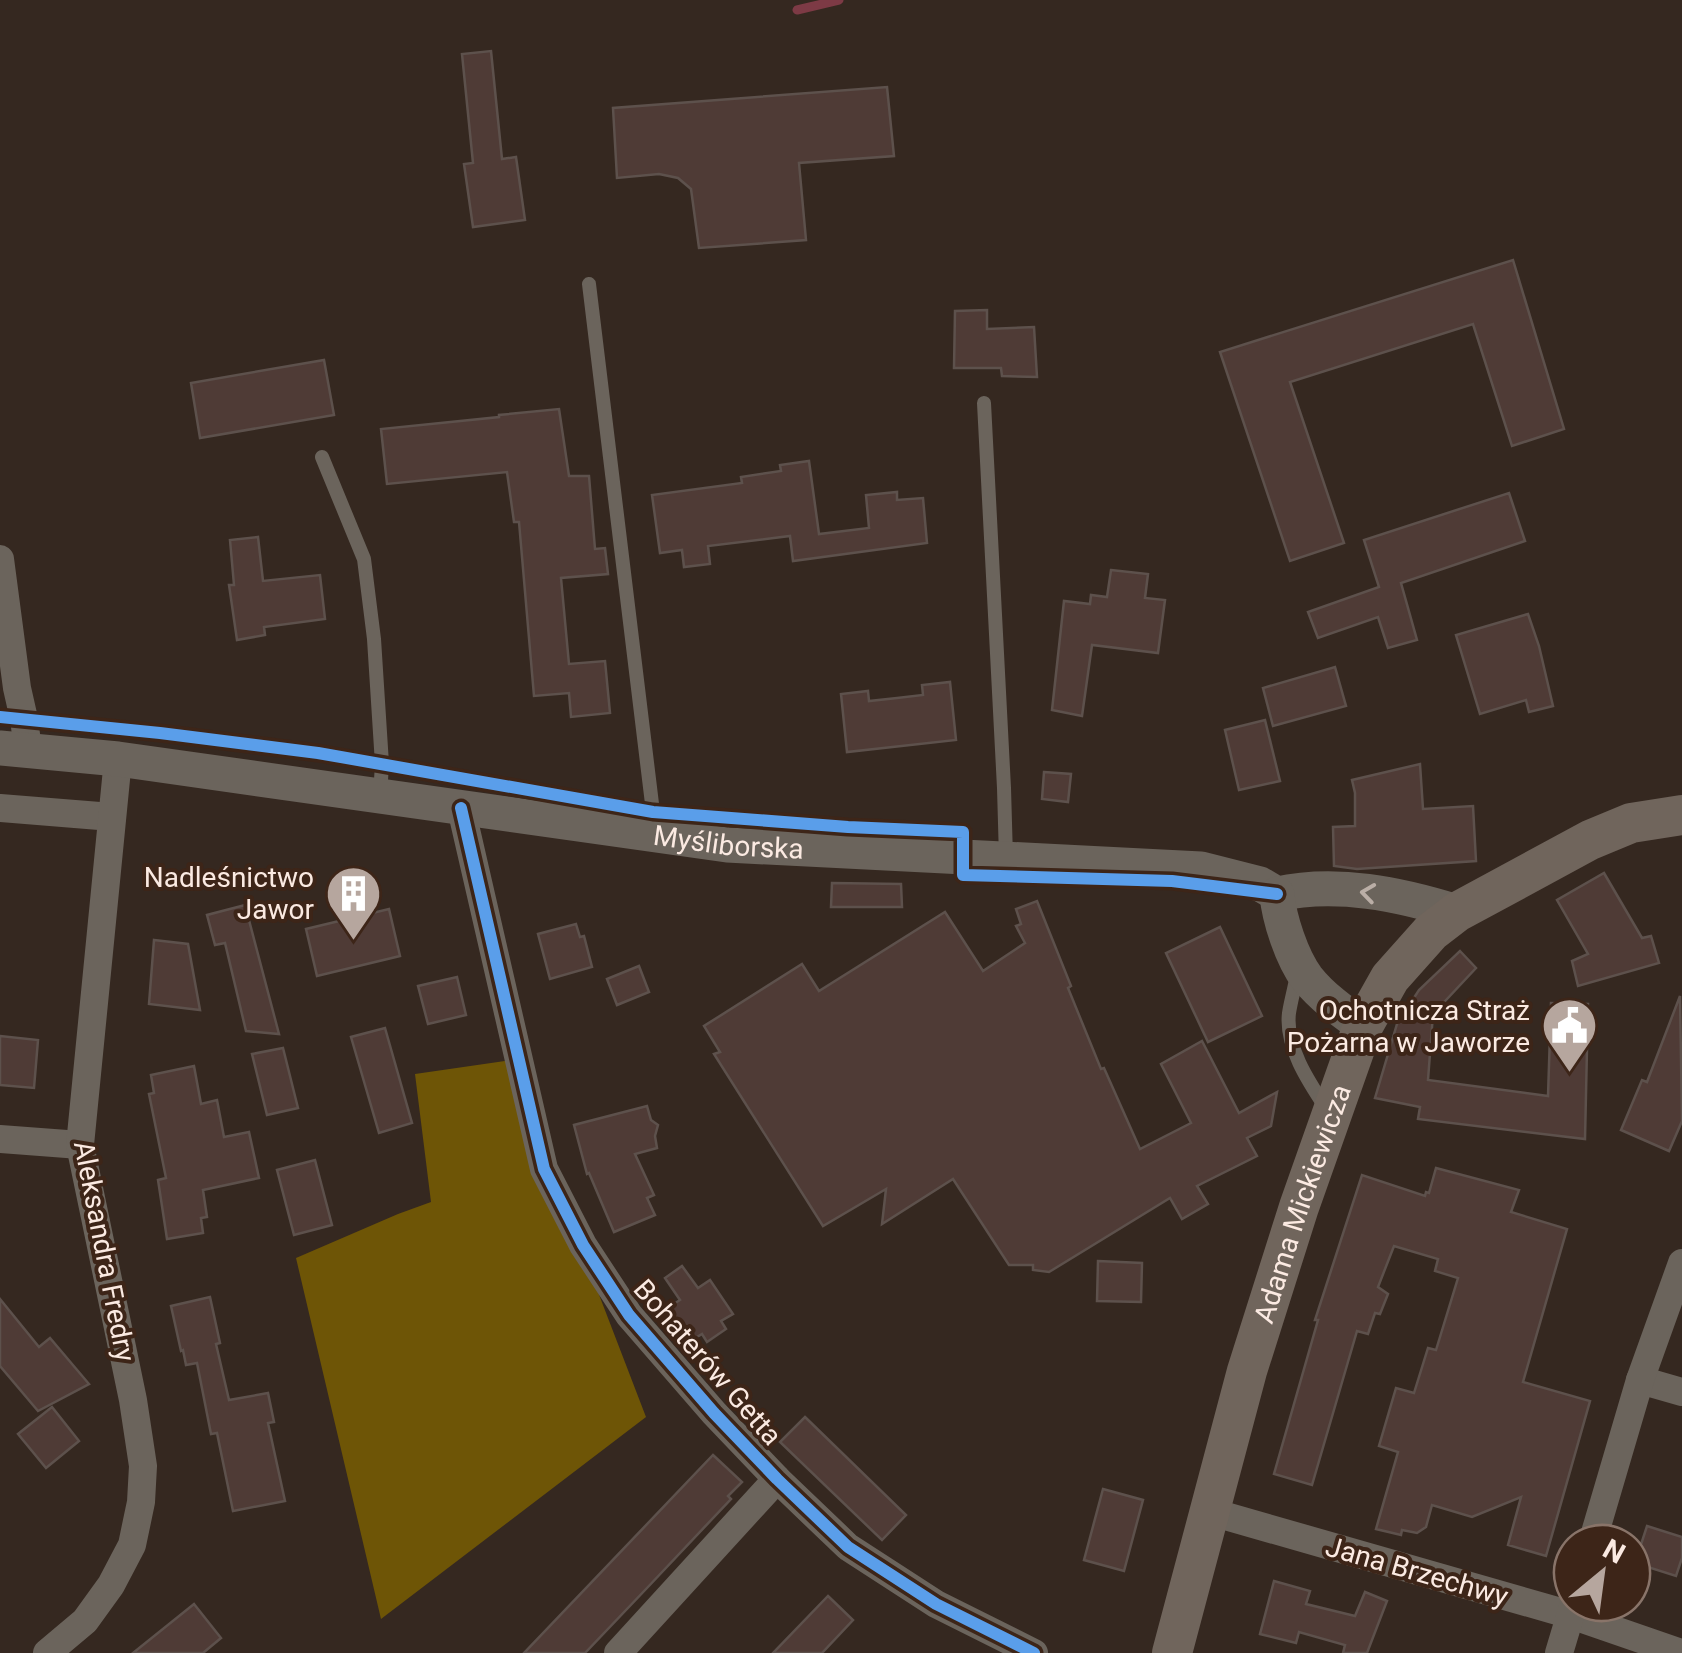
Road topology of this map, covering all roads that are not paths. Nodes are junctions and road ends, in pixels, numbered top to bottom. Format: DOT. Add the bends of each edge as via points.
graph roads {
  1 [pos="589,284"];
  2 [pos="984,403"];
  3 [pos="322,457"];
  4 [pos="0,559"];
  5 [pos="14,749"];
  6 [pos="118,758"];
  7 [pos="380,796"];
  8 [pos="0,808"];
  9 [pos="461,808"];
  10 [pos="1682,815"];
  11 [pos="112,817"];
  12 [pos="648,834"];
  13 [pos="1006,859"];
  14 [pos="1277,894"];
  15 [pos="1457,912"];
  16 [pos="1300,964"];
  17 [pos="1363,1026"];
  18 [pos="1331,1116"];
  19 [pos="0,1139"];
  20 [pos="80,1145"];
  21 [pos="1682,1263"];
  22 [pos="1640,1380"];
  23 [pos="1682,1392"];
  24 [pos="777,1479"];
  25 [pos="1208,1511"];
  26 [pos="1598,1523"];
  27 [pos="1552,1603"];
  28 [pos="1568,1623"];
  29 [pos="1607,1623"];
  30 [pos="47,1653"];
  31 [pos="618,1653"];
  32 [pos="1034,1653"];
  33 [pos="1172,1653"];
  34 [pos="1558,1653"];
  35 [pos="1681,1653"];
  1 -- 12 [label="lane" via="653,812"];
  2 -- 13 [label="lane"];
  3 -- 7 [label="lane" via="364,559"];
  4 -- 5 [label="street"];
  5 -- 6 [label="street, Myśliborska"];
  6 -- 7 [label="street, Myśliborska"];
  6 -- 11 [label="street, Aleksandra Fredry"];
  7 -- 9 [label="street, Myśliborska"];
  8 -- 11 [label="street"];
  9 -- 12 [label="street, Myśliborska"];
  9 -- 24 [label="street, Bohaterów Getta" via="544,1168 583,1246 629,1315"];
  10 -- 15 [label="main road, Adama Mickiewicza" via="1631,823 1590,840"];
  11 -- 20 [label="street, Aleksandra Fredry"];
  12 -- 13 [label="street, Myśliborska" via="727,845"];
  13 -- 14 [label="street, Myśliborska" via="1201,869"];
  15 -- 14 [label="street, Myśliborska, one-way" via="1331,887"];
  14 -- 16 [label="street"];
  15 -- 17 [label="main road, Adama Mickiewicza" via="1410,953"];
  16 -- 17 [label="street" via="1320,991"];
  16 -- 18 [label="lane" via="1290,1038"];
  17 -- 18 [label="main road, Adama Mickiewicza"];
  18 -- 25 [label="main road, Adama Mickiewicza"];
  19 -- 20 [label="street"];
  20 -- 30 [label="street, Aleksandra Fredry" via="133,1400 141,1502 132,1545 111,1585 85,1621"];
  21 -- 22 [label="street"];
  22 -- 23 [label="street"];
  22 -- 26 [label="street"];
  24 -- 31 [label="street, Bohaterów Getta"];
  24 -- 32 [label="street, Bohaterów Getta" via="848,1547 936,1604"];
  25 -- 27 [label="street, Jana Brzechwy"];
  25 -- 33 [label="main road, Adama Mickiewicza"];
  28 -- 34 [label="street"];
  29 -- 35 [label="street, Jana Brzechwy"];
}
